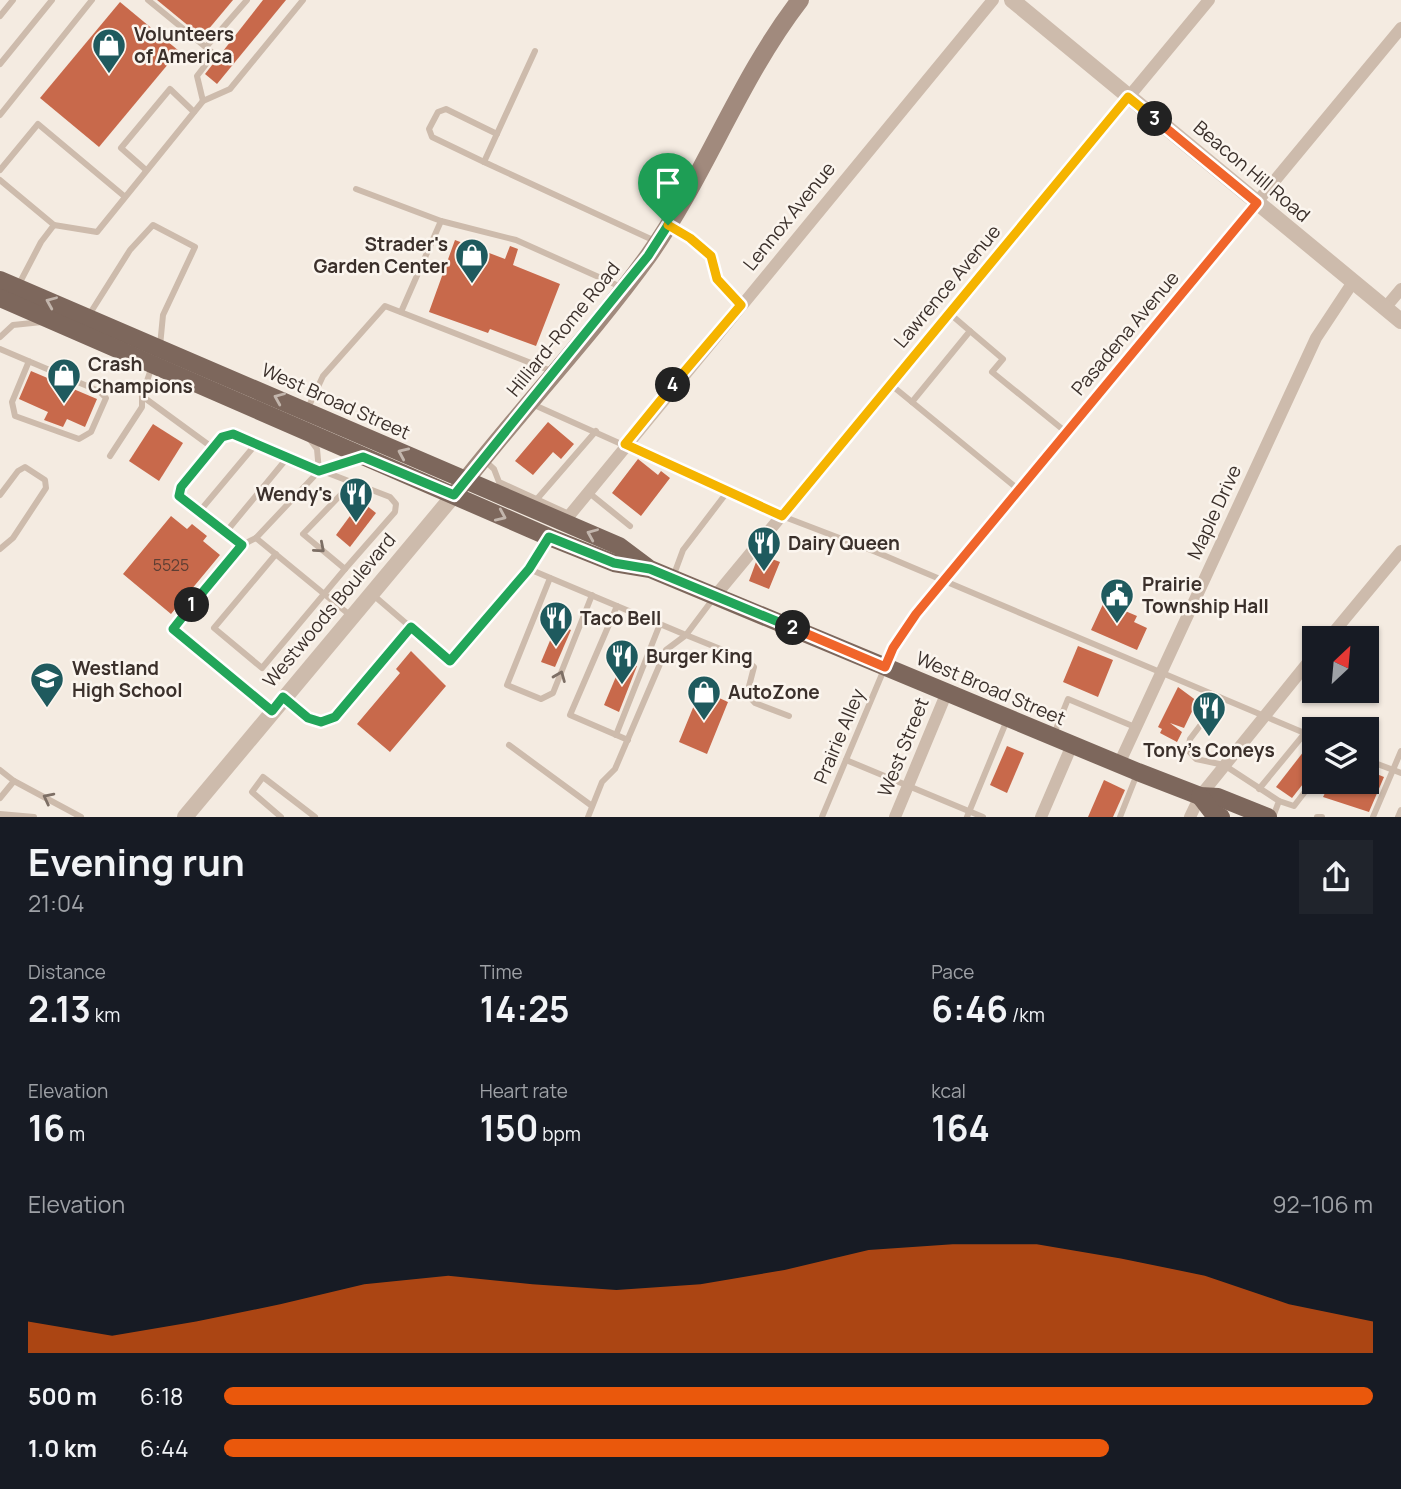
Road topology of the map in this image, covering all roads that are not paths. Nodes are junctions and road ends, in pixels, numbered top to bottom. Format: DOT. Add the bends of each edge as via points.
graph roads {
  1 [pos="13,0"];
  2 [pos="52,0"];
  3 [pos="92,0"];
  4 [pos="148,0"];
  5 [pos="247,0"];
  6 [pos="303,0"];
  7 [pos="800,0"];
  8 [pos="992,0"];
  9 [pos="1012,0"];
  10 [pos="1209,0"];
  11 [pos="0,16"];
  12 [pos="1401,28"];
  13 [pos="206,47"];
  14 [pos="535,51"];
  15 [pos="0,64"];
  16 [pos="1128,97"];
  17 [pos="203,101"];
  18 [pos="194,112"];
  19 [pos="0,115"];
  20 [pos="497,134"];
  21 [pos="484,162"];
  22 [pos="0,170"];
  23 [pos="146,170"];
  24 [pos="0,180"];
  25 [pos="356,189"];
  26 [pos="124,196"];
  27 [pos="1257,203"];
  28 [pos="441,221"];
  29 [pos="54,225"];
  30 [pos="668,225"];
  31 [pos="657,242"];
  32 [pos="0,280"];
  33 [pos="1353,282"];
  34 [pos="623,288"];
  35 [pos="1401,289"];
  36 [pos="9,296"];
  37 [pos="741,305"];
  38 [pos="1385,308"];
  39 [pos="401,312"];
  40 [pos="949,313"];
  41 [pos="88,317"];
  42 [pos="1401,321"];
  43 [pos="57,322"];
  44 [pos="970,331"];
  45 [pos="0,337"];
  46 [pos="0,348"];
  47 [pos="156,355"];
  48 [pos="29,361"];
  49 [pos="554,372"];
  50 [pos="890,384"];
  51 [pos="142,396"];
  52 [pos="912,402"];
  53 [pos="530,403"];
  54 [pos="307,410"];
  55 [pos="303,429"];
  56 [pos="596,432"];
  57 [pos="1067,432"];
  58 [pos="256,444"];
  59 [pos="625,444"];
  60 [pos="213,448"];
  61 [pos="110,456"];
  62 [pos="288,457"];
  63 [pos="363,457"];
  64 [pos="484,459"];
  65 [pos="319,471"];
  66 [pos="353,482"];
  67 [pos="459,488"];
  68 [pos="1019,490"];
  69 [pos="586,491"];
  70 [pos="728,491"];
  71 [pos="0,495"];
  72 [pos="537,499"];
  73 [pos="199,512"];
  74 [pos="782,516"];
  75 [pos="566,518"];
  76 [pos="630,526"];
  77 [pos="226,532"];
  78 [pos="549,537"];
  79 [pos="256,538"];
  80 [pos="242,545"];
  81 [pos="0,549"];
  82 [pos="1401,551"];
  83 [pos="276,554"];
  84 [pos="345,569"];
  85 [pos="529,569"];
  86 [pos="650,569"];
  87 [pos="550,578"];
  88 [pos="672,578"];
  89 [pos="943,583"];
  90 [pos="370,593"];
  91 [pos="324,594"];
  92 [pos="592,596"];
  93 [pos="715,596"];
  94 [pos="617,606"];
  95 [pos="351,616"];
  96 [pos="660,624"];
  97 [pos="1339,626"];
  98 [pos="411,627"];
  99 [pos="686,635"];
  100 [pos="885,667"];
  101 [pos="1302,669"];
  102 [pos="1160,672"];
  103 [pos="947,692"];
  104 [pos="283,697"];
  105 [pos="1221,698"];
  106 [pos="272,711"];
  107 [pos="1264,715"];
  108 [pos="789,716"];
  109 [pos="1008,718"];
  110 [pos="1136,727"];
  111 [pos="1302,732"];
  112 [pos="616,735"];
  113 [pos="1053,737"];
  114 [pos="1302,737"];
  115 [pos="628,740"];
  116 [pos="509,745"];
  117 [pos="1072,745"];
  118 [pos="1401,751"];
  119 [pos="846,760"];
  120 [pos="1119,764"];
  121 [pos="1224,765"];
  122 [pos="1379,766"];
  123 [pos="0,770"];
  124 [pos="1391,771"];
  125 [pos="1138,772"];
  126 [pos="1401,773"];
  127 [pos="13,781"];
  128 [pos="908,785"];
  129 [pos="1259,789"];
  130 [pos="1303,794"];
  131 [pos="1200,796"];
  132 [pos="0,798"];
  133 [pos="1279,801"];
  134 [pos="592,806"];
  135 [pos="1401,810"];
  136 [pos="0,814"];
  137 [pos="968,814"];
  138 [pos="34,817"];
  139 [pos="81,817"];
  140 [pos="185,817"];
  141 [pos="281,817"];
  142 [pos="315,817"];
  143 [pos="588,817"];
  144 [pos="822,817"];
  145 [pos="895,817"];
  146 [pos="984,817"];
  147 [pos="1041,817"];
  148 [pos="1120,817"];
  149 [pos="1190,817"];
  150 [pos="1221,817"];
  151 [pos="1271,817"];
  152 [pos="1373,817"];
  153 [pos="1398,817"];
  1 -- 11 [label="lane"];
  2 -- 15 [label="lane"];
  3 -- 19 [label="lane"];
  4 -- 13 [label="lane"];
  5 -- 13 [label="lane"];
  6 -- 17 [label="lane" via="230,89"];
  7 -- 30 [label="main road, Hilliard-Rome Road" via="778,29"];
  8 -- 37 [label="street, Lennox Avenue"];
  9 -- 16 [label="street, Beacon Hill Road"];
  10 -- 16 [label="street, Lawrence Avenue"];
  12 -- 27 [label="street, Pasadena Avenue"];
  13 -- 17 [label="lane" via="214,54 197,76"];
  14 -- 20 [label="lane"];
  16 -- 27 [label="street, Beacon Hill Road"];
  16 -- 40 [label="street, Lawrence Avenue"];
  17 -- 18 [label="lane"];
  18 -- 23 [label="lane"];
  18 -- 23 [label="lane" via="170,89 121,148"];
  20 -- 21 [label="lane"];
  20 -- 21 [label="lane" via="446,110 438,112 433,121 432,137"];
  21 -- 31 [label="lane"];
  22 -- 26 [label="lane" via="38,124"];
  23 -- 26 [label="lane"];
  24 -- 29 [label="lane"];
  25 -- 28 [label="lane"];
  26 -- 29 [label="lane" via="97,232"];
  27 -- 33 [label="street, Beacon Hill Road"];
  27 -- 57 [label="street, Pasadena Avenue"];
  28 -- 34 [label="lane" via="516,240"];
  28 -- 39 [label="lane"];
  29 -- 36 [label="lane"];
  30 -- 31 [label="main road, Hilliard-Rome Road"];
  30 -- 37 [label="lane" via="711,256 717,279"];
  31 -- 34 [label="main road, Hilliard-Rome Road"];
  32 -- 36 [label="main road, West Broad Street"];
  33 -- 38 [label="street, Beacon Hill Road"];
  33 -- 102 [label="street, Maple Drive" via="1316,338"];
  34 -- 49 [label="main road, Hilliard-Rome Road"];
  35 -- 38 [label="street"];
  41 -- 36 [label="main road, West Broad Street, one-way"];
  36 -- 43 [label="main road, West Broad Street"];
  37 -- 59 [label="street, Lennox Avenue"];
  38 -- 42 [label="street, Beacon Hill Road"];
  39 -- 49 [label="lane"];
  39 -- 54 [label="lane" via="385,306 323,376"];
  40 -- 44 [label="lane"];
  40 -- 50 [label="street, Lawrence Avenue"];
  41 -- 47 [label="main road, West Broad Street"];
  41 -- 47 [label="lane" via="130,250 153,225 195,247 163,315"];
  43 -- 45 [label="lane" via="13,325"];
  43 -- 47 [label="main road, West Broad Street"];
  44 -- 52 [label="lane"];
  44 -- 57 [label="lane" via="1003,359 992,372"];
  46 -- 48 [label="lane"];
  47 -- 51 [label="lane"];
  54 -- 47 [label="main road, West Broad Street, one-way"];
  47 -- 55 [label="main road, West Broad Street"];
  48 -- 48 [label="lane" via="106,398 91,432 79,439 15,415 12,402"];
  49 -- 53 [label="main road, Hilliard-Rome Road"];
  50 -- 52 [label="lane"];
  50 -- 74 [label="street, Lawrence Avenue"];
  51 -- 60 [label="lane"];
  51 -- 61 [label="lane" via="142,407"];
  52 -- 68 [label="lane"];
  53 -- 56 [label="lane"];
  53 -- 64 [label="main road, Hilliard-Rome Road"];
  67 -- 54 [label="main road, West Broad Street, one-way"];
  55 -- 63 [label="main road, West Broad Street"];
  55 -- 65 [label="lane" via="317,449"];
  56 -- 59 [label="lane"];
  56 -- 72 [label="lane"];
  57 -- 68 [label="street, Pasadena Avenue"];
  58 -- 60 [label="lane" via="227,434"];
  58 -- 62 [label="lane"];
  58 -- 73 [label="lane"];
  59 -- 69 [label="street, Lennox Avenue"];
  59 -- 70 [label="lane"];
  60 -- 73 [label="lane" via="178,492"];
  62 -- 65 [label="lane"];
  62 -- 77 [label="lane"];
  63 -- 65 [label="lane"];
  63 -- 67 [label="main road, West Broad Street"];
  64 -- 67 [label="main road, Hilliard-Rome Road"];
  64 -- 72 [label="lane" via="495,469 499,482"];
  65 -- 66 [label="lane"];
  65 -- 79 [label="lane"];
  66 -- 84 [label="lane, one-way" via="303,534"];
  66 -- 84 [label="lane" via="396,503 395,512"];
  67 -- 75 [label="main road, West Broad Street"];
  67 -- 78 [label="main road, West Broad Street, one-way"];
  67 -- 90 [label="street, Westwoods Boulevard"];
  68 -- 89 [label="street, Pasadena Avenue"];
  69 -- 75 [label="street, Lennox Avenue"];
  69 -- 76 [label="lane"];
  70 -- 74 [label="lane"];
  70 -- 88 [label="lane" via="683,550"];
  71 -- 81 [label="lane" via="25,467 45,480 46,488 13,538"];
  72 -- 75 [label="lane"];
  73 -- 77 [label="lane"];
  74 -- 89 [label="lane"];
  74 -- 93 [label="street, Lawrence Avenue"];
  86 -- 75 [label="main road, West Broad Street, one-way" via="619,546"];
  77 -- 80 [label="lane"];
  78 -- 85 [label="lane"];
  78 -- 86 [label="main road, West Broad Street" via="614,563"];
  79 -- 80 [label="lane"];
  79 -- 83 [label="lane"];
  80 -- 106 [label="lane" via="173,629"];
  82 -- 97 [label="street"];
  83 -- 91 [label="lane"];
  83 -- 91 [label="lane" via="214,628 262,668"];
  84 -- 91 [label="lane"];
  85 -- 87 [label="lane"];
  85 -- 98 [label="lane" via="450,661"];
  86 -- 88 [label="main road, West Broad Street"];
  87 -- 92 [label="lane"];
  87 -- 92 [label="lane, one-way" via="507,685 541,699 553,693"];
  88 -- 93 [label="main road, West Broad Street"];
  89 -- 100 [label="street, Pasadena Avenue" via="893,648"];
  89 -- 102 [label="lane"];
  90 -- 95 [label="street, Westwoods Boulevard"];
  90 -- 98 [label="lane"];
  91 -- 95 [label="lane"];
  92 -- 94 [label="lane"];
  93 -- 99 [label="lane"];
  93 -- 100 [label="main road, West Broad Street"];
  94 -- 96 [label="lane"];
  94 -- 112 [label="lane" via="570,715"];
  95 -- 104 [label="street, Westwoods Boulevard"];
  96 -- 99 [label="lane"];
  96 -- 112 [label="lane"];
  98 -- 104 [label="lane" via="335,717 321,722 308,718"];
  99 -- 108 [label="lane" via="745,659 754,667 747,694 755,703"];
  99 -- 115 [label="lane" via="666,650"];
  100 -- 103 [label="main road, West Broad Street"];
  100 -- 119 [label="lane, Prairie Alley"];
  101 -- 107 [label="street"];
  102 -- 105 [label="lane"];
  102 -- 110 [label="street, Maple Drive"];
  103 -- 109 [label="main road, West Broad Street"];
  103 -- 128 [label="street, West Street"];
  104 -- 106 [label="street, Westwoods Boulevard"];
  105 -- 107 [label="lane"];
  105 -- 121 [label="lane" via="1187,745 1196,759"];
  106 -- 140 [label="street, Westwoods Boulevard"];
  107 -- 111 [label="lane"];
  107 -- 121 [label="street"];
  109 -- 113 [label="main road, West Broad Street"];
  109 -- 137 [label="lane"];
  110 -- 113 [label="lane" via="1068,699"];
  110 -- 120 [label="street, Maple Drive"];
  112 -- 115 [label="lane"];
  113 -- 117 [label="main road, West Broad Street"];
  114 -- 129 [label="lane"];
  115 -- 134 [label="lane"];
  116 -- 134 [label="lane"];
  117 -- 120 [label="main road, West Broad Street"];
  117 -- 147 [label="street"];
  118 -- 124 [label="lane"];
  119 -- 128 [label="lane"];
  119 -- 144 [label="lane, Prairie Alley"];
  120 -- 125 [label="main road, West Broad Street"];
  121 -- 129 [label="lane"];
  121 -- 131 [label="street"];
  122 -- 124 [label="lane"];
  123 -- 127 [label="lane"];
  124 -- 126 [label="lane"];
  124 -- 152 [label="lane"];
  125 -- 131 [label="main road, West Broad Street"];
  125 -- 148 [label="lane"];
  127 -- 132 [label="lane"];
  139 -- 127 [label="lane, one-way"];
  128 -- 137 [label="lane"];
  128 -- 145 [label="street, West Street"];
  129 -- 133 [label="lane"];
  130 -- 133 [label="lane" via="1294,806"];
  131 -- 149 [label="street"];
  131 -- 150 [label="main road, West Broad Street"];
  131 -- 151 [label="main road, West Broad Street" via="1218,797"];
  133 -- 151 [label="lane"];
  134 -- 143 [label="lane"];
  135 -- 153 [label="lane"];
  136 -- 138 [label="lane"];
  137 -- 146 [label="lane"];
  141 -- 142 [label="lane" via="252,792 263,777"];
}
